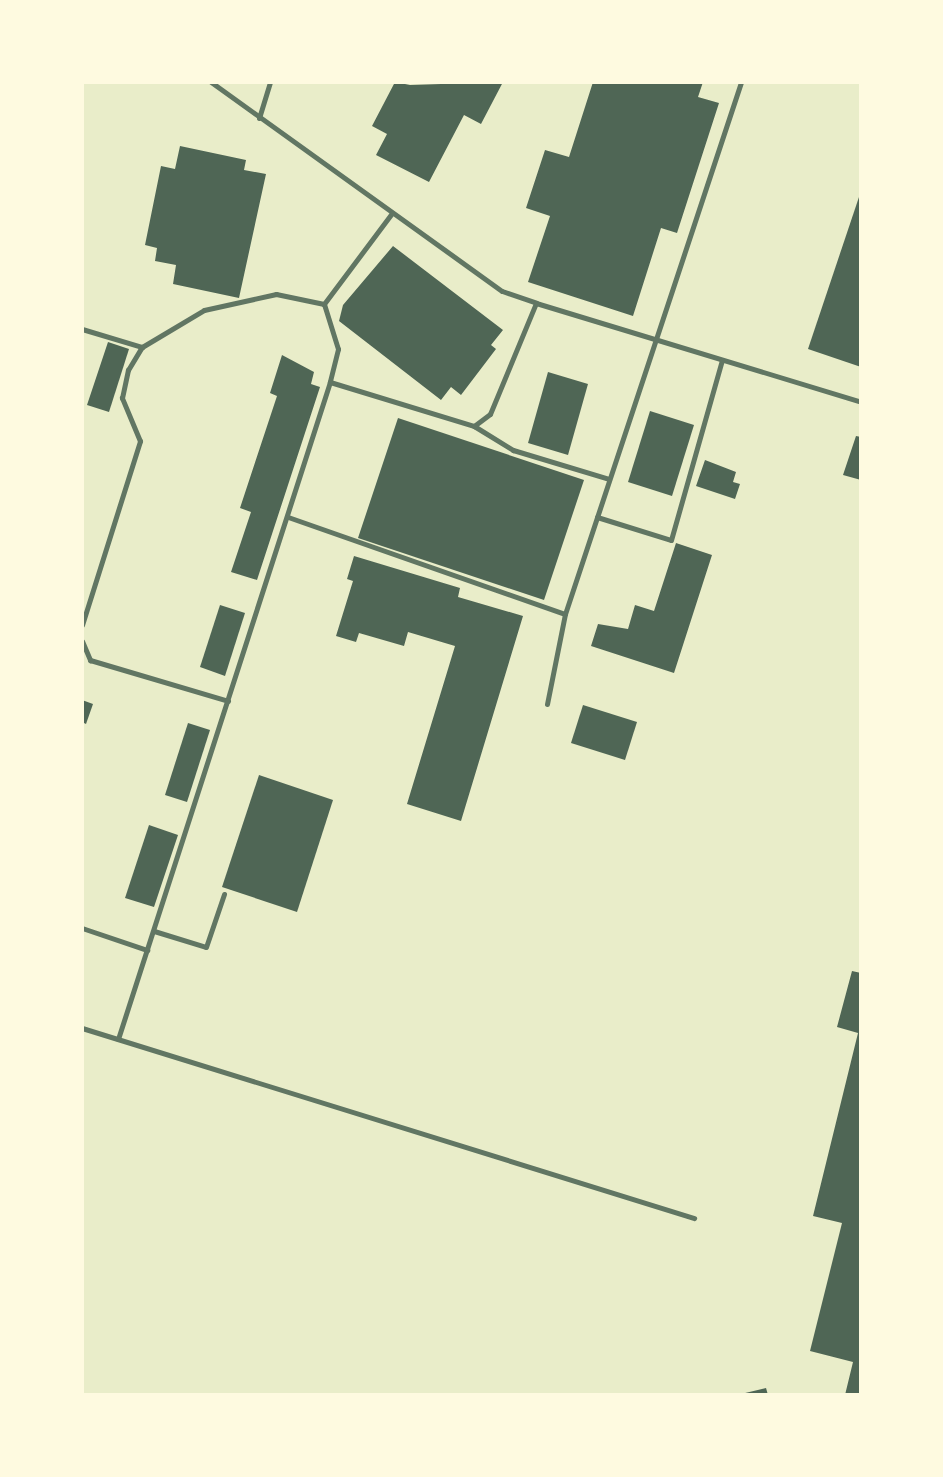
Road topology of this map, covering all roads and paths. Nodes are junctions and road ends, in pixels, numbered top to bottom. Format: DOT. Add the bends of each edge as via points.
graph roads {
  1 [pos="211,82"];
  2 [pos="270,82"];
  3 [pos="741,82"];
  4 [pos="259,118"];
  5 [pos="392,213"];
  6 [pos="536,303"];
  7 [pos="324,304"];
  8 [pos="82,330"];
  9 [pos="656,339"];
  10 [pos="142,347"];
  11 [pos="722,360"];
  12 [pos="330,382"];
  13 [pos="861,402"];
  14 [pos="474,426"];
  15 [pos="610,479"];
  16 [pos="288,517"];
  17 [pos="597,517"];
  18 [pos="565,614"];
  19 [pos="82,625"];
  20 [pos="82,641"];
  21 [pos="228,701"];
  22 [pos="547,704"];
  23 [pos="224,894"];
  24 [pos="82,928"];
  25 [pos="154,931"];
  26 [pos="148,950"];
  27 [pos="82,1028"];
  28 [pos="118,1040"];
  29 [pos="694,1218"];
  1 -- 4 [label="lane"];
  2 -- 4 [label="lane"];
  3 -- 9 [label="lane"];
  4 -- 5 [label="lane"];
  5 -- 6 [label="lane" via="502,291"];
  5 -- 7 [label="lane"];
  6 -- 9 [label="lane"];
  6 -- 14 [label="lane" via="489,414"];
  7 -- 10 [label="lane" via="276,294 204,310"];
  7 -- 12 [label="lane" via="338,349"];
  8 -- 10 [label="lane"];
  9 -- 11 [label="lane"];
  9 -- 15 [label="lane"];
  10 -- 19 [label="lane" via="128,370 122,398 140,440"];
  11 -- 13 [label="lane"];
  11 -- 17 [label="lane" via="671,540"];
  12 -- 14 [label="lane"];
  12 -- 16 [label="lane"];
  14 -- 15 [label="lane" via="513,450"];
  15 -- 17 [label="lane"];
  16 -- 18 [label="lane"];
  16 -- 21 [label="lane"];
  17 -- 18 [label="lane"];
  18 -- 22 [label="lane"];
  20 -- 21 [label="lane" via="90,660"];
  21 -- 25 [label="lane"];
  23 -- 25 [label="lane" via="206,947"];
  24 -- 26 [label="lane"];
  25 -- 26 [label="lane"];
  26 -- 28 [label="lane"];
  27 -- 28 [label="lane"];
  28 -- 29 [label="lane"];
}
